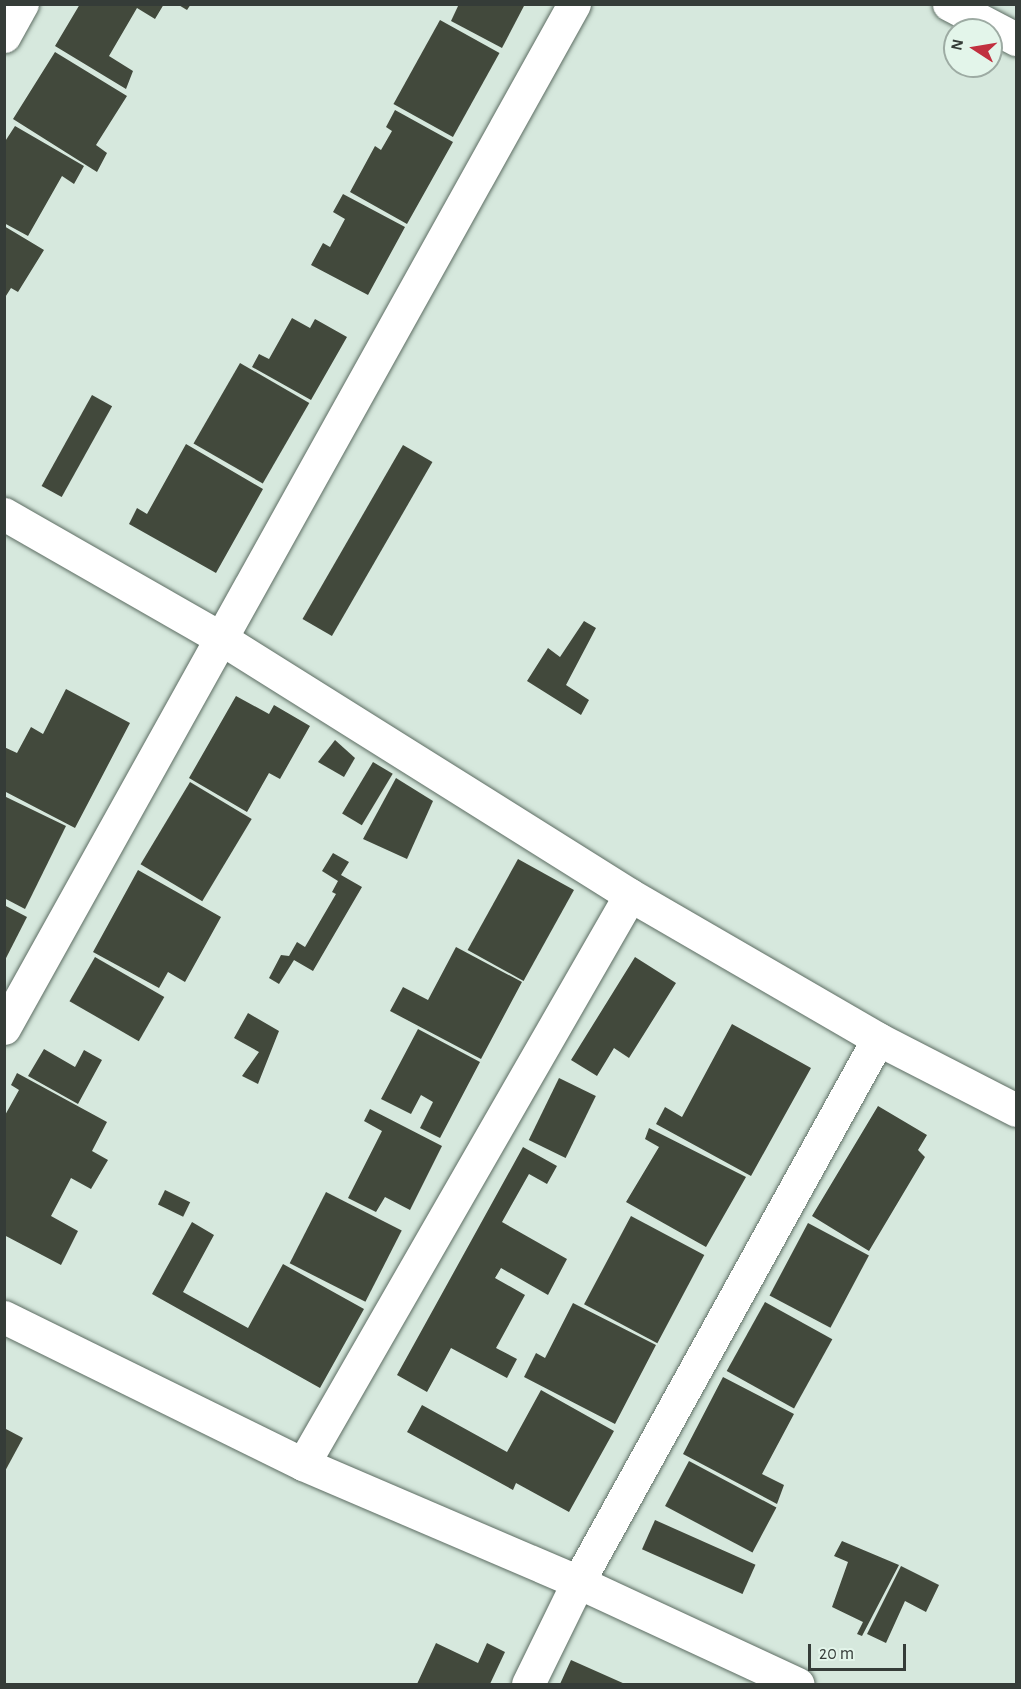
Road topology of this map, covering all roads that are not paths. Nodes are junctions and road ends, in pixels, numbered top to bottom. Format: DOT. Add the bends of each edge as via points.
graph roads {
  1 [pos="22,4"];
  2 [pos="574,4"];
  3 [pos="949,4"];
  4 [pos="4,36"];
  5 [pos="1017,39"];
  6 [pos="4,514"];
  7 [pos="222,639"];
  8 [pos="630,895"];
  9 [pos="4,1028"];
  10 [pos="878,1039"];
  11 [pos="1017,1110"];
  12 [pos="4,1317"];
  13 [pos="303,1464"];
  14 [pos="578,1582"];
  15 [pos="528,1684"];
  16 [pos="798,1684"];
  1 -- 4 [label="street"];
  2 -- 7 [label="street"];
  3 -- 5 [label="street"];
  6 -- 7 [label="street"];
  7 -- 8 [label="street"];
  7 -- 9 [label="street"];
  8 -- 10 [label="street"];
  8 -- 13 [label="street"];
  10 -- 11 [label="street"];
  10 -- 14 [label="street"];
  12 -- 13 [label="street"];
  13 -- 14 [label="street"];
  14 -- 15 [label="street"];
  14 -- 16 [label="street"];
}
